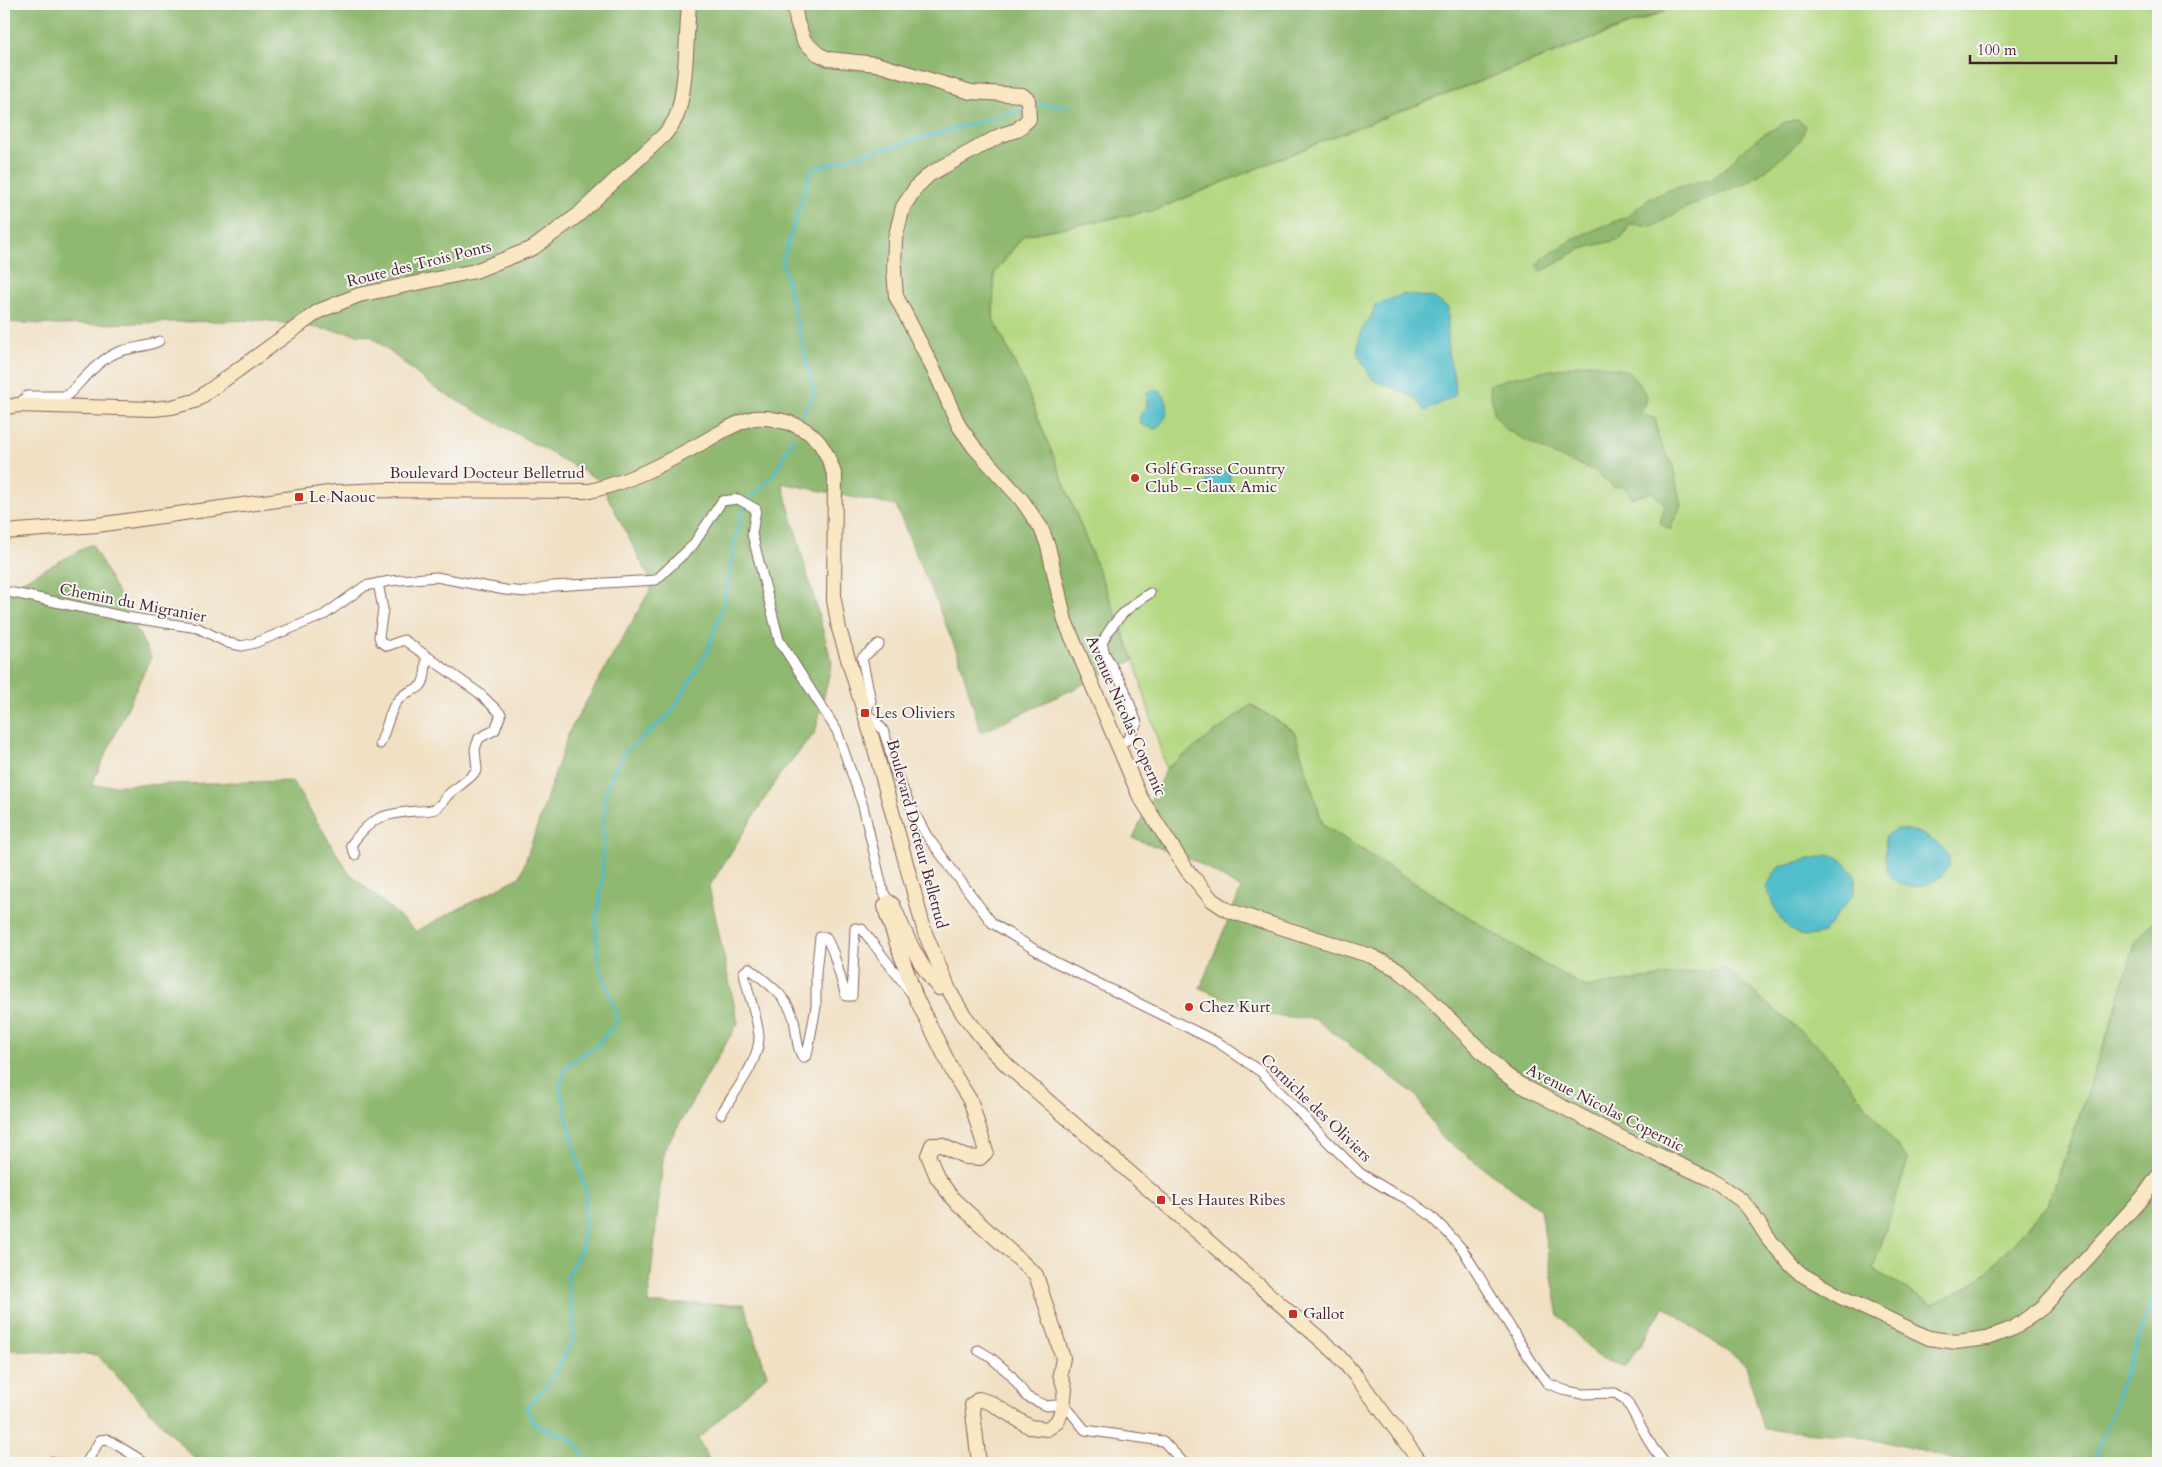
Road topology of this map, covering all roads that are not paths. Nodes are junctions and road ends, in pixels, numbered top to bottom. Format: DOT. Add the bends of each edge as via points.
graph roads {
  1 [pos="689,4"];
  2 [pos="794,4"];
  3 [pos="159,342"];
  4 [pos="10,406"];
  5 [pos="4,532"];
  6 [pos="378,583"];
  7 [pos="4,591"];
  8 [pos="1150,593"];
  9 [pos="879,644"];
  10 [pos="426,657"];
  11 [pos="865,713"];
  12 [pos="380,744"];
  13 [pos="1118,746"];
  14 [pos="355,855"];
  15 [pos="889,902"];
  16 [pos="947,986"];
  17 [pos="916,998"];
  18 [pos="721,1114"];
  19 [pos="2158,1176"];
  20 [pos="978,1350"];
  21 [pos="1064,1404"];
  22 [pos="1183,1462"];
  23 [pos="86,1463"];
  24 [pos="146,1463"];
  25 [pos="979,1463"];
  26 [pos="1421,1463"];
  27 [pos="1665,1463"];
  1 -- 4 [label="street, Route des Trois Ponts" via="681,96 673,124 578,215 533,248 475,271 359,295 319,311 195,401 153,409"];
  2 -- 13 [label="street, Avenue Nicolas Copernic" via="804,41 818,54 829,59 876,64 971,92 1022,95 1029,111 1017,130 1001,135 930,174 917,186 903,207 895,238 896,296 959,426 1041,528 1065,620"];
  3 -- 4 [label="street" via="120,351 105,359 67,396 26,396"];
  5 -- 11 [label="street, Boulevard Docteur Belletrud" via="97,524 336,492 590,491 642,474 751,419 787,421 803,428 821,444 835,477 834,600 846,657"];
  6 -- 7 [label="street, Chemin du Migranier" via="365,586 324,615 242,646 228,643 198,628 126,617"];
  6 -- 10 [label="street" via="383,609 381,642 387,646 404,640"];
  6 -- 15 [label="street, Chemin du Migranier" via="436,577 526,592 553,586 656,580 693,544 722,501 738,499 756,509 752,534 780,640 836,731 863,806 883,891"];
  8 -- 13 [label="street" via="1127,608 1108,630 1102,643 1137,723 1127,740"];
  9 -- 11 [label="street" via="862,658 871,701"];
  10 -- 12 [label="street" via="425,682 400,698 394,706"];
  10 -- 14 [label="street" via="479,693 501,714 494,730 479,738 475,748 477,770 470,779 434,810 386,814 372,822 351,846"];
  11 -- 16 [label="street, Boulevard Docteur Belletrud" via="925,933"];
  11 -- 27 [label="street, Corniche des Oliviers" via="883,730 893,766 927,836 992,922 1055,962 1219,1043 1261,1072 1360,1172 1408,1199 1448,1233 1463,1250 1547,1383 1582,1394 1615,1393 1621,1396"];
  13 -- 19 [label="street, Avenue Nicolas Copernic" via="1140,797 1162,833 1191,876 1216,904 1371,956 1398,969 1516,1083 1710,1179 1741,1200 1768,1238 1801,1274 1841,1297 1929,1338 1956,1342 1987,1338 2014,1328 2043,1307 2143,1197"];
  15 -- 16 [label="street" via="929,977 939,988"];
  15 -- 17 [label="street" via="885,906 887,915"];
  16 -- 26 [label="street, Boulevard Docteur Belletrud" via="975,1031 1010,1067 1336,1352"];
  17 -- 18 [label="street" via="862,929 855,928 852,996 846,996 833,952 826,937 820,937 816,1007 807,1055 802,1058 788,1005 780,993 748,968 744,972 756,1018 758,1051"];
  17 -- 21 [label="street" via="954,1076 972,1102 986,1152 980,1158 966,1156 941,1145 932,1146 928,1156 937,1177 953,1199 1036,1275 1063,1358 1060,1374 1065,1389"];
  20 -- 21 [label="street" via="1010,1374 1027,1396 1047,1406"];
  21 -- 22 [label="street" via="1085,1430 1163,1441"];
  21 -- 25 [label="street" via="1057,1422 1047,1429 1036,1429 979,1398 972,1405"];
  23 -- 24 [label="street" via="100,1440 107,1439"];
}
